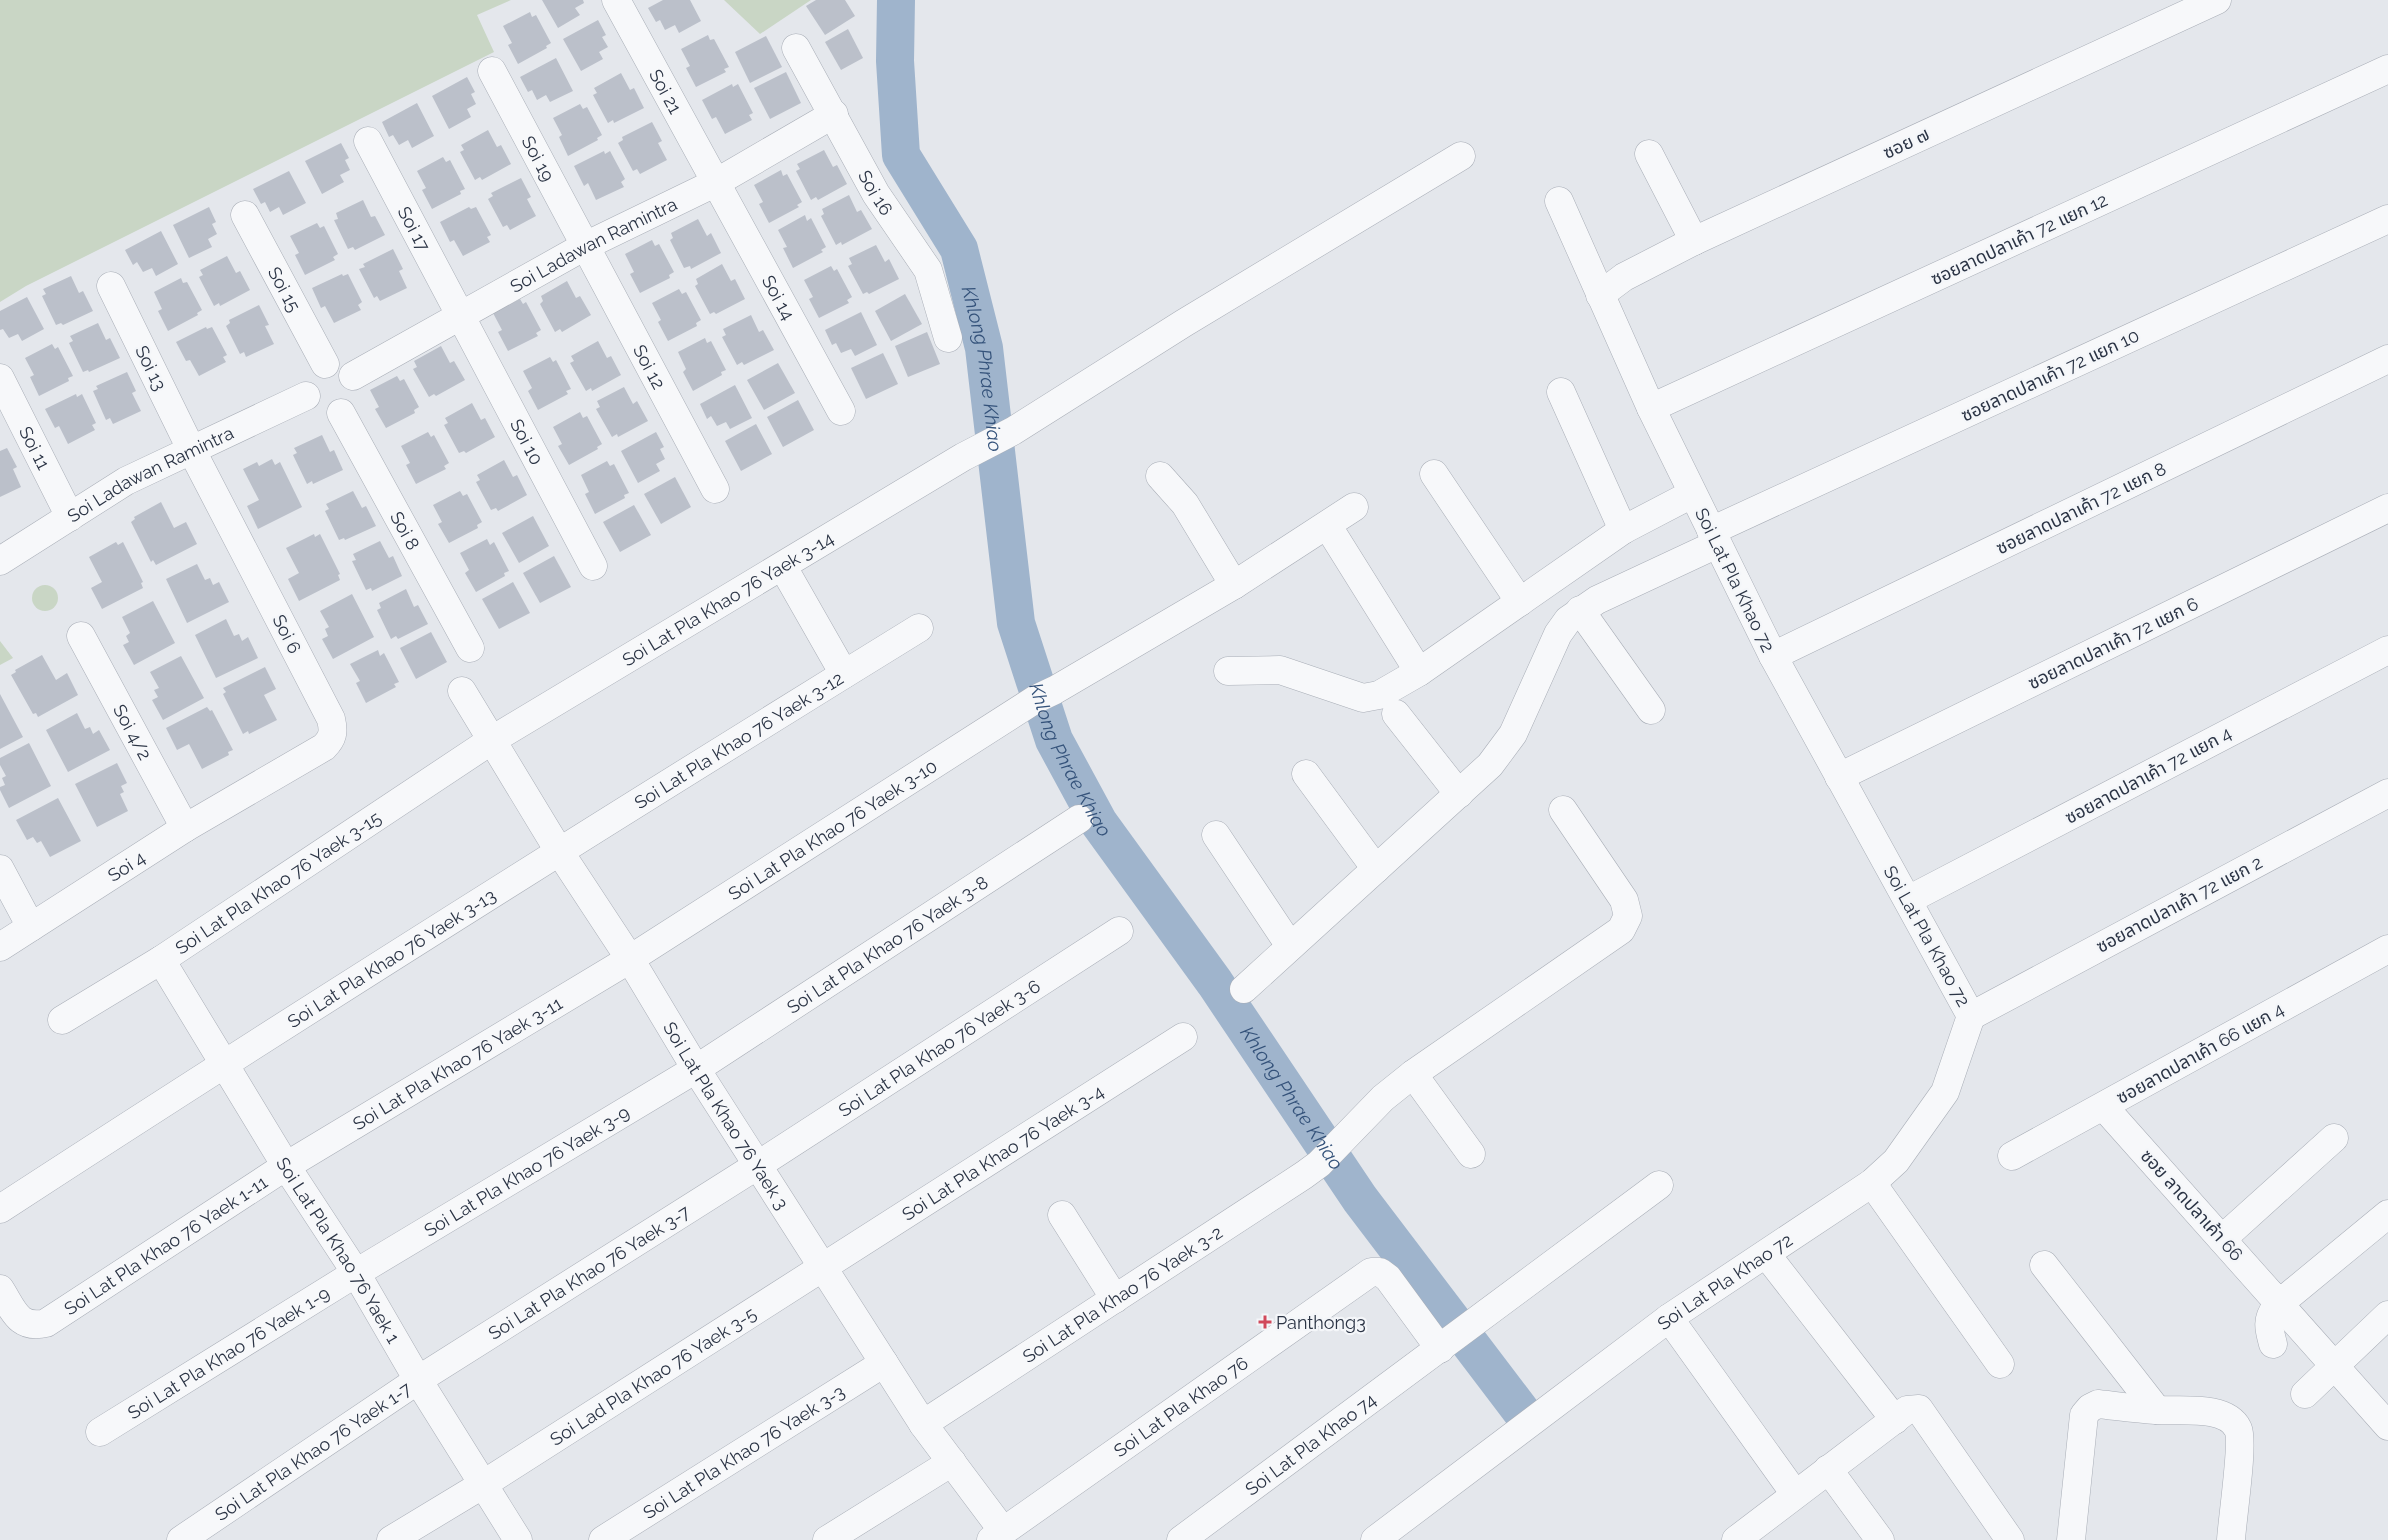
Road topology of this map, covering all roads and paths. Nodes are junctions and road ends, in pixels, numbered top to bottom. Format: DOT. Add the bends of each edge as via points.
graph roads {
  1 [pos="616,0"];
  2 [pos="2217,0"];
  3 [pos="796,48"];
  4 [pos="2388,70"];
  5 [pos="492,71"];
  6 [pos="834,114"];
  7 [pos="368,141"];
  8 [pos="1650,154"];
  9 [pos="1460,156"];
  10 [pos="717,182"];
  11 [pos="1559,201"];
  12 [pos="244,215"];
  13 [pos="2388,219"];
  14 [pos="1694,241"];
  15 [pos="585,246"];
  16 [pos="111,286"];
  17 [pos="1600,295"];
  18 [pos="460,316"];
  19 [pos="948,338"];
  20 [pos="2388,359"];
  21 [pos="325,364"];
  22 [pos="353,376"];
  23 [pos="0,378"];
  24 [pos="1561,392"];
  25 [pos="306,396"];
  26 [pos="1651,408"];
  27 [pos="841,411"];
  28 [pos="341,413"];
  29 [pos="191,449"];
  30 [pos="1434,474"];
  31 [pos="1160,476"];
  32 [pos="715,488"];
  33 [pos="1692,494"];
  34 [pos="1354,506"];
  35 [pos="2388,508"];
  36 [pos="70,517"];
  37 [pos="1623,530"];
  38 [pos="1334,536"];
  39 [pos="1714,537"];
  40 [pos="0,561"];
  41 [pos="593,566"];
  42 [pos="784,567"];
  43 [pos="1234,585"];
  44 [pos="1520,602"];
  45 [pos="1580,610"];
  46 [pos="919,628"];
  47 [pos="81,636"];
  48 [pos="470,648"];
  49 [pos="2388,650"];
  50 [pos="1773,656"];
  51 [pos="1228,671"];
  52 [pos="1419,672"];
  53 [pos="844,674"];
  54 [pos="462,691"];
  55 [pos="1651,710"];
  56 [pos="1396,714"];
  57 [pos="492,740"];
  58 [pos="1306,774"];
  59 [pos="1839,777"];
  60 [pos="255,787"];
  61 [pos="2388,793"];
  62 [pos="1459,794"];
  63 [pos="1563,810"];
  64 [pos="1080,819"];
  65 [pos="185,828"];
  66 [pos="1216,835"];
  67 [pos="559,851"];
  68 [pos="0,869"];
  69 [pos="1376,869"];
  70 [pos="1908,900"];
  71 [pos="31,927"];
  72 [pos="1119,931"];
  73 [pos="1290,946"];
  74 [pos="0,947"];
  75 [pos="2388,949"];
  76 [pos="630,959"];
  77 [pos="160,960"];
  78 [pos="1244,989"];
  79 [pos="1971,1016"];
  80 [pos="62,1020"];
  81 [pos="1183,1037"];
  82 [pos="224,1063"];
  83 [pos="696,1069"];
  84 [pos="1413,1074"];
  85 [pos="2104,1107"];
  86 [pos="2334,1138"];
  87 [pos="1471,1154"];
  88 [pos="2012,1156"];
  89 [pos="758,1164"];
  90 [pos="286,1166"];
  91 [pos="1872,1183"];
  92 [pos="1659,1185"];
  93 [pos="0,1209"];
  94 [pos="2388,1214"];
  95 [pos="1062,1215"];
  96 [pos="2222,1239"];
  97 [pos="1766,1254"];
  98 [pos="2044,1265"];
  99 [pos="822,1267"];
  100 [pos="356,1273"];
  101 [pos="0,1289"];
  102 [pos="1115,1299"];
  103 [pos="2277,1300"];
  104 [pos="2388,1315"];
  105 [pos="1669,1318"];
  106 [pos="1456,1336"];
  107 [pos="2273,1344"];
  108 [pos="884,1363"];
  109 [pos="2000,1364"];
  110 [pos="2334,1365"];
  111 [pos="418,1380"];
  112 [pos="2305,1394"];
  113 [pos="2157,1410"];
  114 [pos="1895,1420"];
  115 [pos="923,1424"];
  116 [pos="2388,1426"];
  117 [pos="100,1432"];
  118 [pos="952,1462"];
  119 [pos="1828,1469"];
  120 [pos="482,1485"];
  121 [pos="1795,1494"];
  122 [pos="997,1536"];
  123 [pos="181,1540"];
  124 [pos="391,1540"];
  125 [pos="518,1540"];
  126 [pos="603,1540"];
  127 [pos="827,1540"];
  128 [pos="1181,1540"];
  129 [pos="1375,1540"];
  130 [pos="1736,1540"];
  131 [pos="1880,1540"];
  132 [pos="2010,1540"];
  133 [pos="2071,1540"];
  134 [pos="2230,1540"];
  1 -- 10 [label="street, Soi 21"];
  2 -- 14 [label="street, ซอย ๗"];
  3 -- 6 [label="street, Soi 16"];
  4 -- 26 [label="street, ซอยลาดปลาเค้า 72 แยก 12"];
  5 -- 15 [label="street, Soi 19"];
  6 -- 10 [label="street, Soi Ladawan Ramintra"];
  6 -- 19 [label="street, Soi 16" via="876,194 928,270"];
  7 -- 18 [label="street, Soi 17"];
  8 -- 14 [label="street"];
  9 -- 42 [label="street, Soi Lat Pla Khao 76 Yaek 3-14" via="1013,431"];
  10 -- 15 [label="street, Soi Ladawan Ramintra"];
  10 -- 27 [label="street, Soi 14"];
  11 -- 17 [label="street, Soi Lat Pla Khao 72"];
  12 -- 21 [label="street, Soi 15"];
  13 -- 39 [label="street, ซอยลาดปลาเค้า 72 แยก 10"];
  14 -- 17 [label="street, ซอย ๗" via="1624,276"];
  15 -- 18 [label="street, Soi Ladawan Ramintra"];
  15 -- 32 [label="street, Soi 12"];
  16 -- 29 [label="street, Soi 13"];
  17 -- 26 [label="street, Soi Lat Pla Khao 72"];
  18 -- 22 [label="street, Soi Ladawan Ramintra"];
  18 -- 41 [label="street, Soi 10"];
  20 -- 50 [label="street, ซอยลาดปลาเค้า 72 แยก 8"];
  21 -- 22 [label="street" via="341,365"];
  21 -- 25 [label="street" via="311,372 305,388"];
  22 -- 28 [label="street" via="357,393 354,402"];
  23 -- 36 [label="street, Soi 11"];
  24 -- 37 [label="street"];
  25 -- 28 [label="street" via="316,410 332,415"];
  25 -- 29 [label="street, Soi Ladawan Ramintra"];
  26 -- 33 [label="street, Soi Lat Pla Khao 72"];
  28 -- 48 [label="street, Soi 8"];
  29 -- 36 [label="street, Soi Ladawan Ramintra" via="126,481"];
  29 -- 60 [label="street, Soi 6" via="333,726 334,733 324,747"];
  30 -- 44 [label="street"];
  31 -- 43 [label="street" via="1185,504"];
  33 -- 37 [label="street"];
  33 -- 39 [label="street, Soi Lat Pla Khao 72"];
  34 -- 43 [label="street, Soi Lat Pla Khao 76 Yaek 3-10"];
  35 -- 59 [label="street, ซอยลาดปลาเค้า 72 แยก 6"];
  36 -- 40 [label="street, Soi Ladawan Ramintra"];
  37 -- 44 [label="street"];
  38 -- 52 [label="street"];
  39 -- 45 [label="street, ซอยลาดปลาเค้า 72 แยก 10"];
  39 -- 50 [label="street, Soi Lat Pla Khao 72"];
  42 -- 53 [label="street"];
  42 -- 57 [label="street, Soi Lat Pla Khao 76 Yaek 3-14"];
  43 -- 76 [label="street, Soi Lat Pla Khao 76 Yaek 3-10" via="1046,694"];
  44 -- 52 [label="street"];
  45 -- 55 [label="street"];
  45 -- 62 [label="street, ซอยลาดปลาเค้า 72 แยก 10" via="1558,634 1503,750"];
  46 -- 53 [label="street, Soi Lat Pla Khao 76 Yaek 3-12"];
  47 -- 65 [label="street, Soi 4/2"];
  49 -- 70 [label="street, ซอยลาดปลาเค้า 72 แยก 4"];
  50 -- 59 [label="street, Soi Lat Pla Khao 72"];
  51 -- 52 [label="street" via="1280,670 1363,698 1379,695"];
  53 -- 67 [label="street, Soi Lat Pla Khao 76 Yaek 3-12"];
  54 -- 57 [label="street, Soi Lat Pla Khao 76 Yaek 3"];
  56 -- 62 [label="street"];
  57 -- 67 [label="street, Soi Lat Pla Khao 76 Yaek 3"];
  57 -- 77 [label="street, Soi Lat Pla Khao 76 Yaek 3-15"];
  58 -- 69 [label="street"];
  59 -- 70 [label="street, Soi Lat Pla Khao 72"];
  60 -- 65 [label="street, Soi 4"];
  61 -- 79 [label="street, ซอยลาดปลาเค้า 72 แยก 2"];
  62 -- 69 [label="street, ซอยลาดปลาเค้า 72 แยก 10"];
  63 -- 84 [label="street, Soi Lat Pla Khao 76 Yaek 3-2" via="1624,900 1628,916 1621,930"];
  64 -- 83 [label="street, Soi Lat Pla Khao 76 Yaek 3-8"];
  65 -- 71 [label="street, Soi 4"];
  66 -- 73 [label="street"];
  67 -- 76 [label="street, Soi Lat Pla Khao 76 Yaek 3"];
  67 -- 82 [label="street, Soi Lat Pla Khao 76 Yaek 3-13"];
  68 -- 71 [label="street"];
  69 -- 73 [label="street, ซอยลาดปลาเค้า 72 แยก 10"];
  70 -- 79 [label="street, Soi Lat Pla Khao 72"];
  71 -- 74 [label="street, Soi 4"];
  72 -- 89 [label="street, Soi Lat Pla Khao 76 Yaek 3-6"];
  73 -- 78 [label="street, ซอยลาดปลาเค้า 72 แยก 10"];
  75 -- 85 [label="street, ซอยลาดปลาเค้า 66 แยก 4"];
  76 -- 83 [label="street, Soi Lat Pla Khao 76 Yaek 3"];
  76 -- 90 [label="street, Soi Lat Pla Khao 76 Yaek 3-11"];
  77 -- 80 [label="street, Soi Lat Pla Khao 76 Yaek 3-15"];
  77 -- 82 [label="street, Soi Lat Pla Khao 76 Yaek 1"];
  79 -- 91 [label="street, Soi Lat Pla Khao 72" via="1945,1092 1896,1161"];
  81 -- 99 [label="street, Soi Lat Pla Khao 76 Yaek 3-4"];
  82 -- 90 [label="street, Soi Lat Pla Khao 76 Yaek 1"];
  82 -- 93 [label="street, Soi Lat Pla Khao 76 Yaek 3-13"];
  83 -- 89 [label="street, Soi Lat Pla Khao 76 Yaek 3"];
  83 -- 100 [label="street, Soi Lat Pla Khao 76 Yaek 3-9"];
  84 -- 87 [label="street"];
  84 -- 102 [label="street, Soi Lat Pla Khao 76 Yaek 3-2" via="1383,1098 1319,1164"];
  85 -- 88 [label="street, ซอยลาดปลาเค้า 66 แยก 4"];
  85 -- 96 [label="street, ซอย ลาดปลาเค้า 66"];
  86 -- 96 [label="street"];
  89 -- 99 [label="street, Soi Lat Pla Khao 76 Yaek 3"];
  89 -- 111 [label="street, Soi Lat Pla Khao 76 Yaek 3-7"];
  90 -- 100 [label="street, Soi Lat Pla Khao 76 Yaek 1"];
  90 -- 101 [label="street, Soi Lat Pla Khao 76 Yaek 1-11" via="46,1323 34,1326 25,1323"];
  91 -- 97 [label="street, Soi Lat Pla Khao 72"];
  91 -- 109 [label="street"];
  92 -- 106 [label="street, Soi Lat Pla Khao 74"];
  94 -- 103 [label="street"];
  95 -- 102 [label="street"];
  96 -- 103 [label="street, ซอย ลาดปลาเค้า 66"];
  97 -- 105 [label="street, Soi Lat Pla Khao 72"];
  97 -- 114 [label="street"];
  98 -- 113 [label="street"];
  99 -- 108 [label="street, Soi Lat Pla Khao 76 Yaek 3"];
  99 -- 120 [label="street, Soi Lad Pla Khao 76 Yaek 3-5"];
  100 -- 111 [label="street, Soi Lat Pla Khao 76 Yaek 1"];
  100 -- 117 [label="street, Soi Lat Pla Khao 76 Yaek 1-9"];
  102 -- 115 [label="street, Soi Lat Pla Khao 76 Yaek 3-2"];
  103 -- 107 [label="street" via="2268,1325"];
  103 -- 110 [label="street, ซอย ลาดปลาเค้า 66"];
  104 -- 110 [label="street"];
  105 -- 121 [label="street"];
  105 -- 129 [label="street, Soi Lat Pla Khao 72"];
  106 -- 122 [label="street, Soi Lat Pla Khao 76" via="1388,1278 1380,1272 1371,1272"];
  106 -- 128 [label="street, Soi Lat Pla Khao 74"];
  108 -- 115 [label="street, Soi Lat Pla Khao 76 Yaek 3"];
  108 -- 126 [label="street, Soi Lat Pla Khao 76 Yaek 3-3"];
  110 -- 112 [label="street"];
  110 -- 116 [label="street, ซอย ลาดปลาเค้า 66"];
  111 -- 120 [label="street, Soi Lat Pla Khao 76 Yaek 1"];
  111 -- 123 [label="street, Soi Lat Pla Khao 76 Yaek 1-7"];
  113 -- 133 [label="street" via="2098,1404 2084,1415"];
  113 -- 134 [label="street" via="2204,1410 2225,1416 2239,1431"];
  114 -- 119 [label="street"];
  114 -- 132 [label="street" via="1907,1410 1920,1409"];
  115 -- 118 [label="street, Soi Lat Pla Khao 76 Yaek 3"];
  118 -- 122 [label="street, Soi Lat Pla Khao 76 Yaek 3"];
  118 -- 127 [label="street"];
  119 -- 121 [label="street"];
  119 -- 131 [label="street"];
  120 -- 124 [label="street, Soi Lad Pla Khao 76 Yaek 3-5"];
  120 -- 125 [label="street, Soi Lat Pla Khao 76 Yaek 1"];
  121 -- 130 [label="street"];
}
